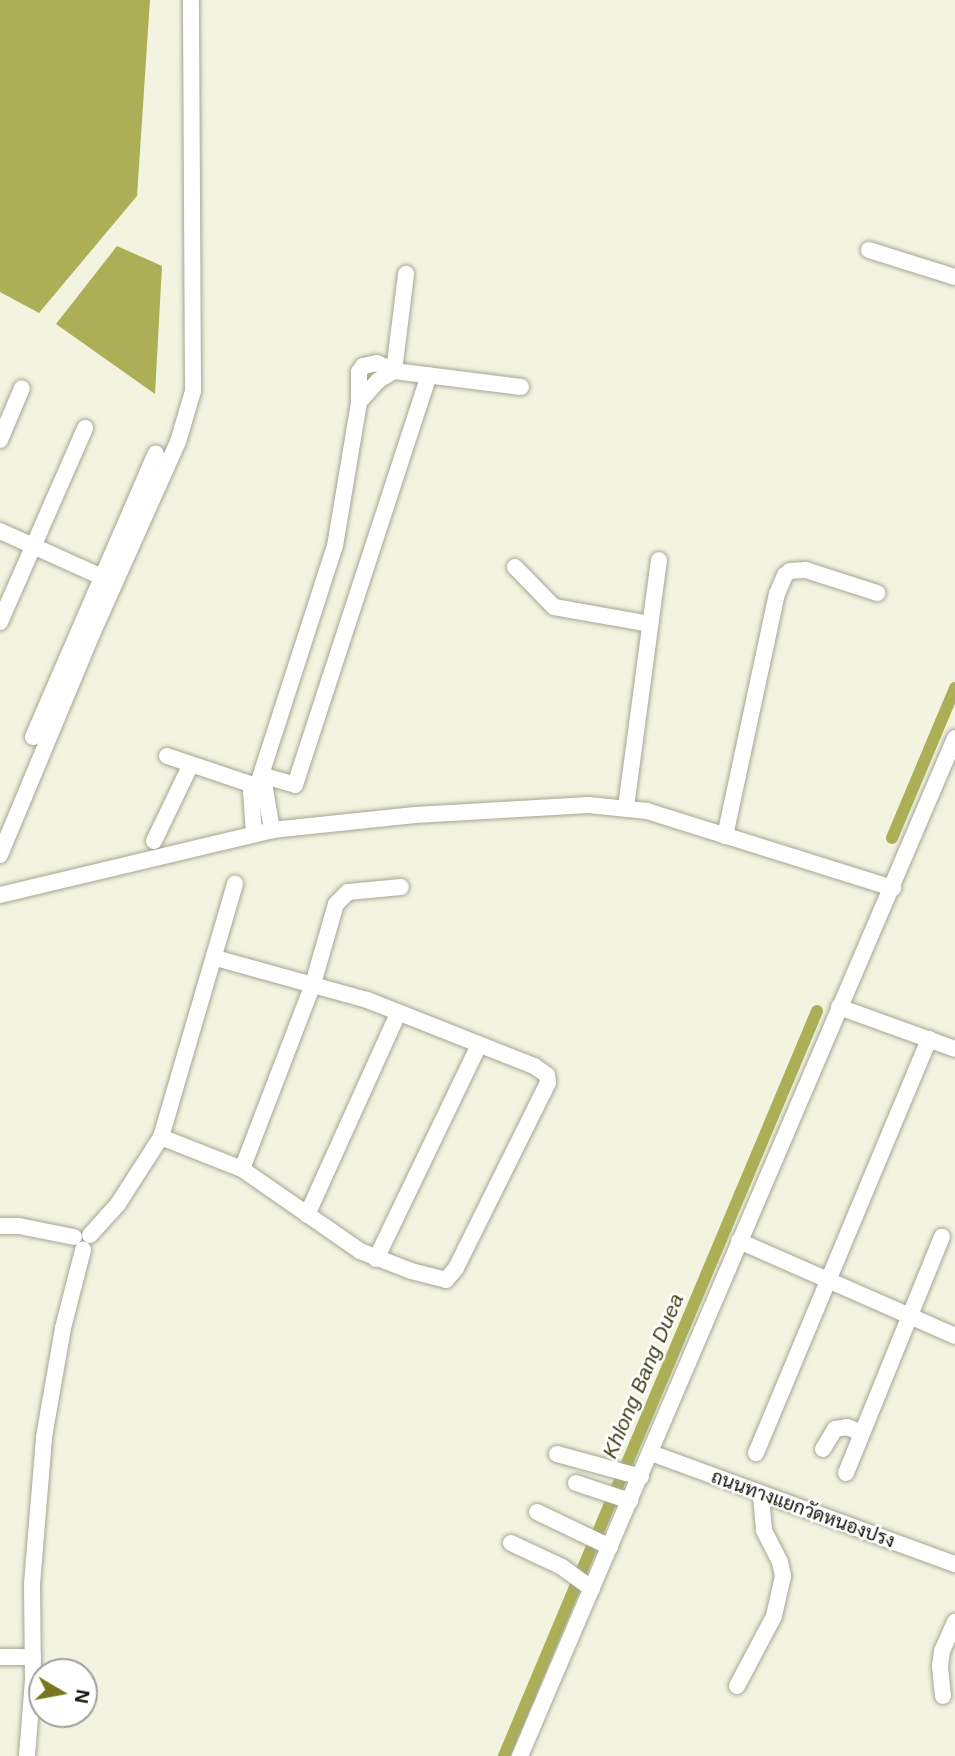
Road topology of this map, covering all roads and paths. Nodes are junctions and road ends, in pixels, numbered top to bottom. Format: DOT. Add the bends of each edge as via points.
graph roads {
  1 [pos="191,0"];
  2 [pos="869,250"];
  3 [pos="406,274"];
  4 [pos="955,277"];
  5 [pos="394,371"];
  6 [pos="429,375"];
  7 [pos="521,387"];
  8 [pos="22,388"];
  9 [pos="85,428"];
  10 [pos="0,440"];
  11 [pos="156,453"];
  12 [pos="0,531"];
  13 [pos="34,546"];
  14 [pos="659,560"];
  15 [pos="515,567"];
  16 [pos="102,577"];
  17 [pos="877,593"];
  18 [pos="0,622"];
  19 [pos="650,624"];
  20 [pos="33,737"];
  21 [pos="955,738"];
  22 [pos="167,756"];
  23 [pos="191,764"];
  24 [pos="260,779"];
  25 [pos="626,807"];
  26 [pos="272,830"];
  27 [pos="254,833"];
  28 [pos="725,836"];
  29 [pos="154,841"];
  30 [pos="0,855"];
  31 [pos="235,884"];
  32 [pos="401,887"];
  33 [pos="893,888"];
  34 [pos="0,895"];
  35 [pos="216,958"];
  36 [pos="313,984"];
  37 [pos="839,1006"];
  38 [pos="398,1013"];
  39 [pos="929,1039"];
  40 [pos="480,1045"];
  41 [pos="955,1049"];
  42 [pos="161,1137"];
  43 [pos="242,1169"];
  44 [pos="307,1215"];
  45 [pos="0,1226"];
  46 [pos="942,1237"];
  47 [pos="82,1240"];
  48 [pos="739,1241"];
  49 [pos="376,1259"];
  50 [pos="829,1280"];
  51 [pos="910,1316"];
  52 [pos="955,1336"];
  53 [pos="862,1433"];
  54 [pos="823,1449"];
  55 [pos="651,1453"];
  56 [pos="756,1453"];
  57 [pos="557,1454"];
  58 [pos="846,1473"];
  59 [pos="630,1475"];
  60 [pos="576,1483"];
  61 [pos="767,1496"];
  62 [pos="622,1498"];
  63 [pos="537,1512"];
  64 [pos="511,1543"];
  65 [pos="601,1543"];
  66 [pos="955,1564"];
  67 [pos="584,1584"];
  68 [pos="955,1622"];
  69 [pos="0,1657"];
  70 [pos="33,1657"];
  71 [pos="737,1686"];
  72 [pos="943,1696"];
  73 [pos="27,1756"];
  74 [pos="520,1756"];
  1 -- 30 [label="street" via="193,391 178,442"];
  2 -- 4 [label="street"];
  3 -- 5 [label="street"];
  5 -- 6 [label="street"];
  5 -- 24 [label="street" via="359,402 335,545"];
  6 -- 7 [label="street"];
  6 -- 24 [label="street" via="295,785"];
  8 -- 10 [label="street"];
  9 -- 13 [label="street"];
  11 -- 16 [label="street"];
  12 -- 13 [label="street"];
  13 -- 16 [label="street"];
  13 -- 18 [label="street"];
  14 -- 19 [label="street"];
  15 -- 19 [label="street" via="554,607"];
  16 -- 20 [label="street"];
  17 -- 28 [label="street" via="806,570 785,575 777,594"];
  19 -- 25 [label="street"];
  21 -- 33 [label="street"];
  22 -- 23 [label="street"];
  23 -- 24 [label="street"];
  23 -- 29 [label="street"];
  24 -- 26 [label="street" via="268,797"];
  24 -- 27 [label="street" via="250,799"];
  25 -- 26 [label="street" via="415,815"];
  25 -- 28 [label="street"];
  26 -- 27 [label="street"];
  27 -- 34 [label="street"];
  28 -- 33 [label="street"];
  31 -- 35 [label="street"];
  32 -- 36 [label="street" via="348,892 340,898"];
  33 -- 37 [label="street"];
  35 -- 36 [label="street"];
  35 -- 42 [label="street"];
  36 -- 38 [label="street"];
  36 -- 43 [label="street"];
  37 -- 39 [label="street"];
  37 -- 48 [label="street"];
  38 -- 40 [label="street"];
  38 -- 44 [label="street"];
  39 -- 41 [label="street"];
  39 -- 50 [label="street"];
  40 -- 49 [label="street"];
  40 -- 49 [label="street" via="543,1070 545,1090 446,1280"];
  42 -- 43 [label="street"];
  42 -- 47 [label="street" via="118,1204"];
  43 -- 44 [label="street"];
  44 -- 49 [label="street"];
  45 -- 47 [label="street"];
  46 -- 51 [label="street"];
  47 -- 70 [label="street" via="44,1437 32,1584"];
  48 -- 50 [label="street"];
  48 -- 55 [label="street"];
  50 -- 51 [label="street"];
  50 -- 56 [label="street"];
  51 -- 52 [label="street"];
  51 -- 53 [label="street"];
  53 -- 54 [label="street" via="847,1427 835,1429"];
  53 -- 58 [label="street"];
  55 -- 59 [label="street"];
  55 -- 61 [label="street, ถนนทางแยกวัดหนองปรง"];
  57 -- 59 [label="street"];
  59 -- 62 [label="street"];
  60 -- 62 [label="street"];
  61 -- 66 [label="street, ถนนทางแยกวัดหนองปรง"];
  61 -- 71 [label="street" via="774,1528 770,1539 783,1576 774,1616"];
  62 -- 65 [label="street"];
  63 -- 65 [label="street"];
  64 -- 67 [label="street" via="562,1567"];
  65 -- 67 [label="street"];
  67 -- 74 [label="street"];
  68 -- 72 [label="street" via="942,1651"];
  69 -- 70 [label="street"];
  70 -- 73 [label="street"];
}
